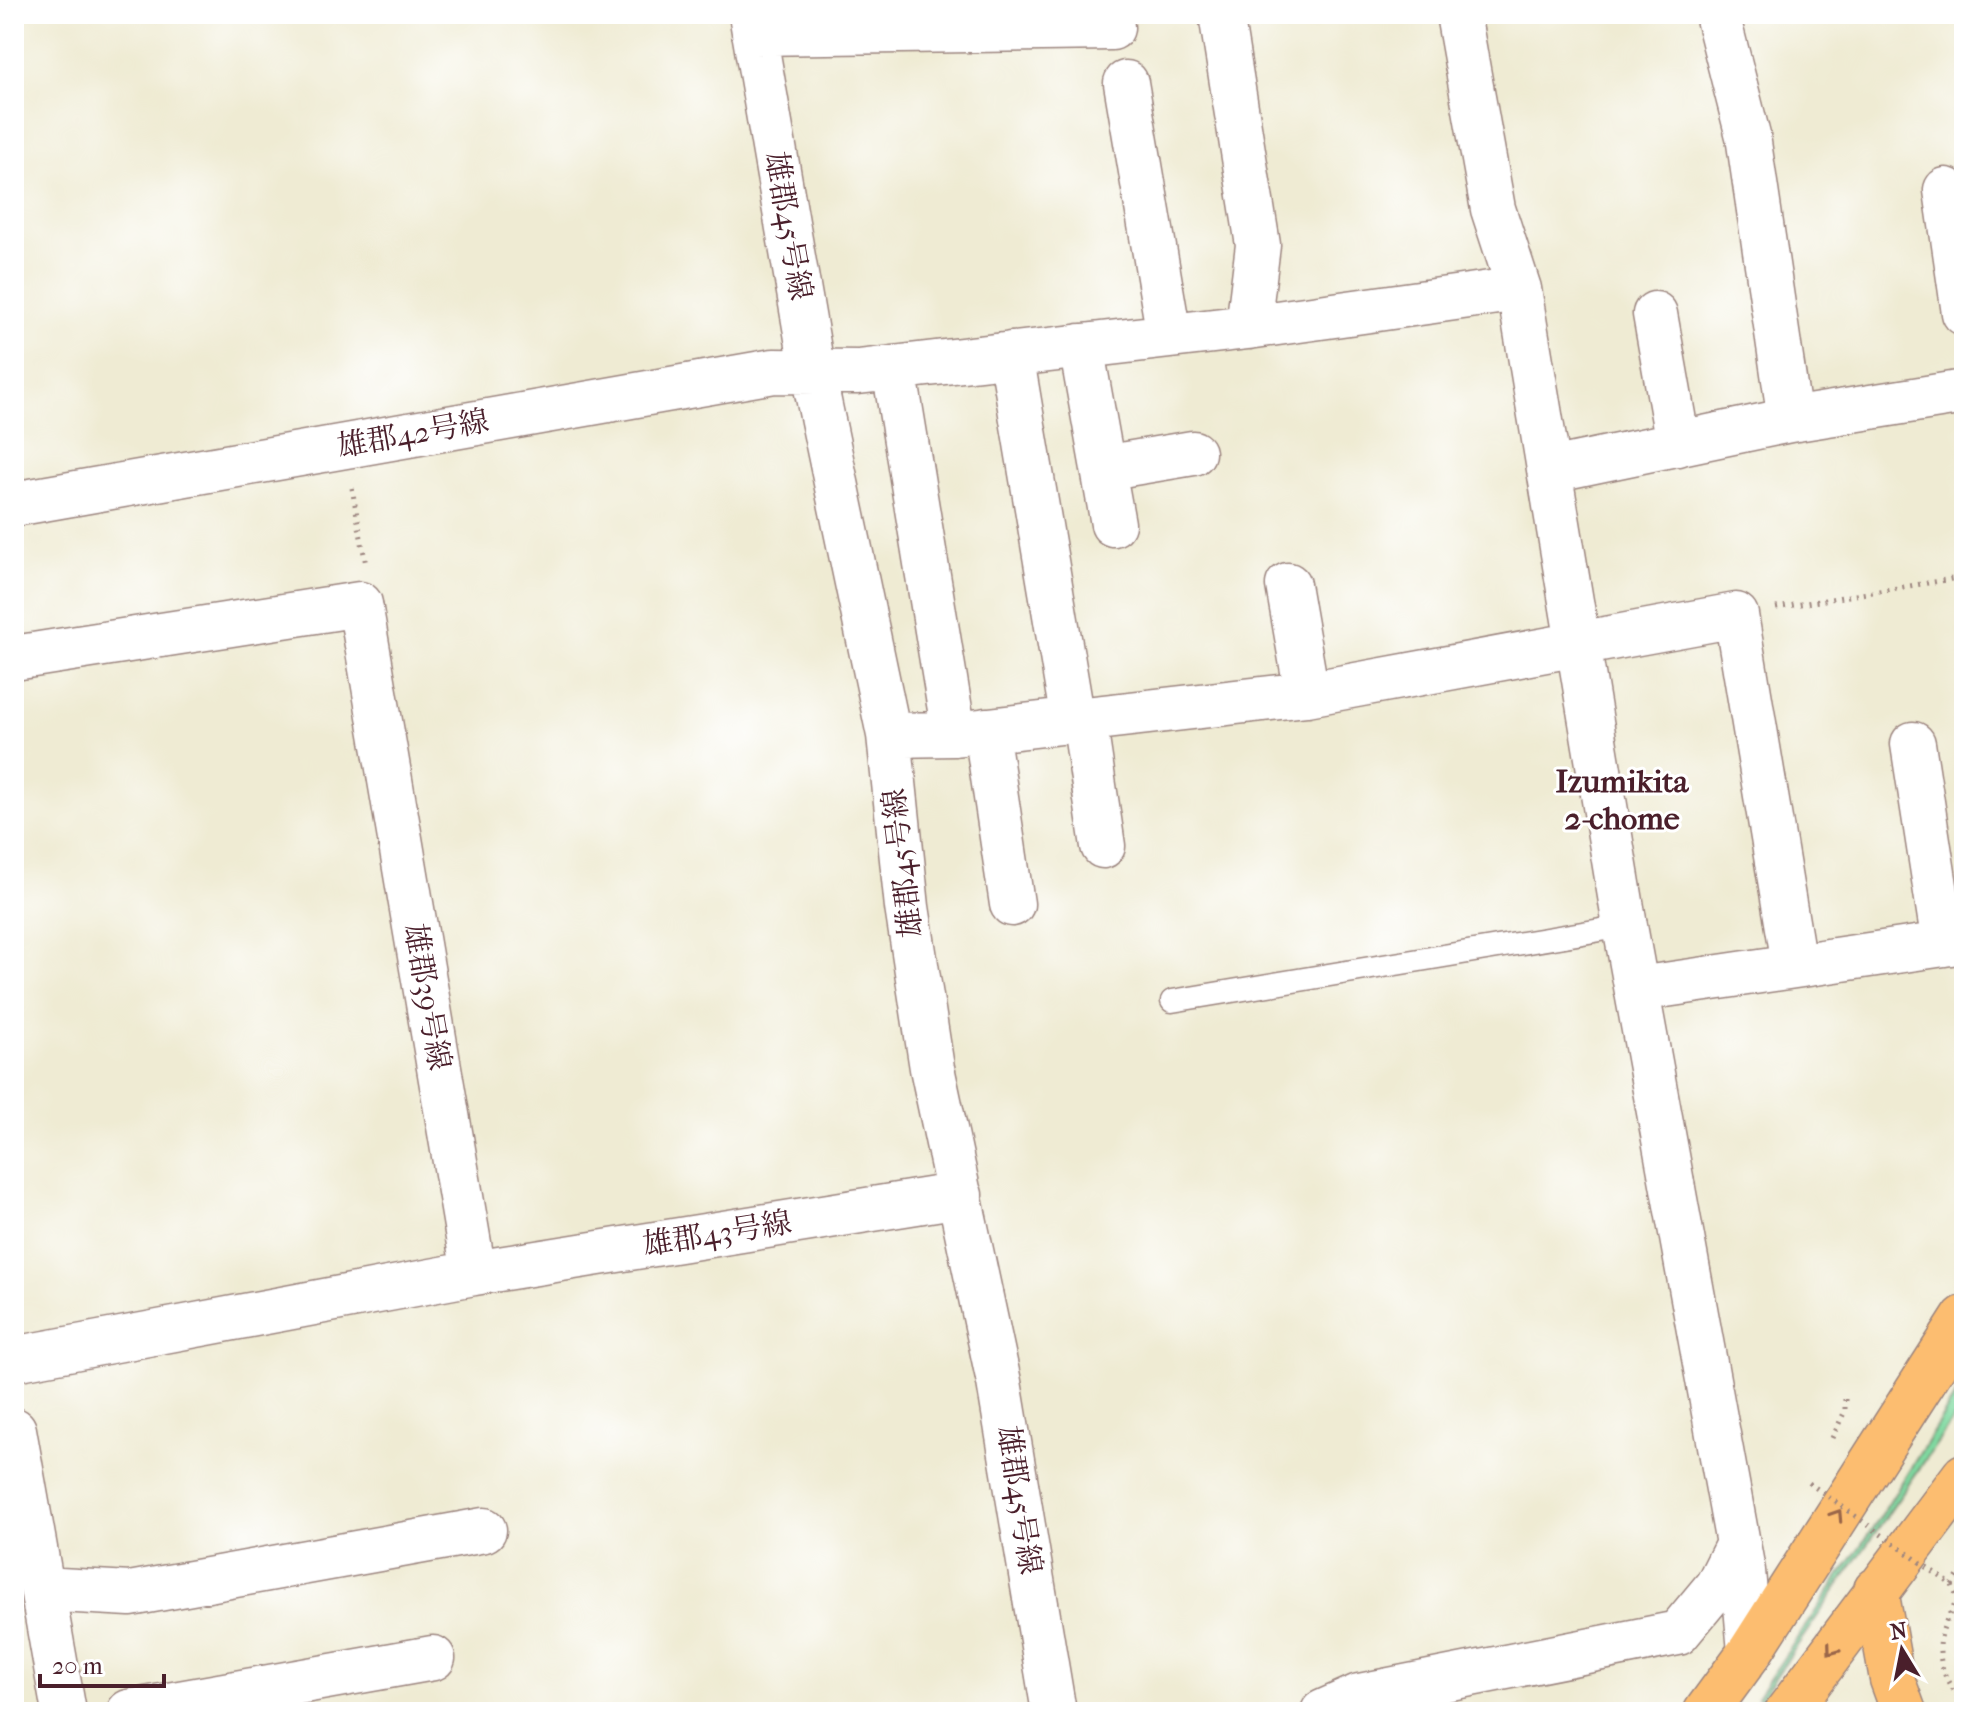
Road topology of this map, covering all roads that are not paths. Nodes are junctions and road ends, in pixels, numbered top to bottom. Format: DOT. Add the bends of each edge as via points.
graph roads {
  1 [pos="1111,14"];
  2 [pos="1221,14"];
  3 [pos="1458,14"];
  4 [pos="1717,14"];
  5 [pos="753,23"];
  6 [pos="1126,83"];
  7 [pos="1946,190"];
  8 [pos="1519,289"];
  9 [pos="1964,313"];
  10 [pos="1655,314"];
  11 [pos="1248,327"];
  12 [pos="1169,336"];
  13 [pos="1081,346"];
  14 [pos="1011,354"];
  15 [pos="894,368"];
  16 [pos="813,373"];
  17 [pos="1964,392"];
  18 [pos="1790,420"];
  19 [pos="1678,444"];
  20 [pos="1193,453"];
  21 [pos="1103,468"];
  22 [pos="1551,470"];
  23 [pos="14,504"];
  24 [pos="1113,524"];
  25 [pos="1288,585"];
  26 [pos="1580,646"];
  27 [pos="14,658"];
  28 [pos="1307,694"];
  29 [pos="1079,720"];
  30 [pos="970,732"];
  31 [pos="889,735"];
  32 [pos="1913,744"];
  33 [pos="1103,846"];
  34 [pos="1012,904"];
  35 [pos="1625,926"];
  36 [pos="1954,943"];
  37 [pos="1794,964"];
  38 [pos="1638,989"];
  39 [pos="1172,1001"];
  40 [pos="960,1195"];
  41 [pos="474,1273"];
  42 [pos="1964,1318"];
  43 [pos="14,1359"];
  44 [pos="14,1430"];
  45 [pos="1964,1476"];
  46 [pos="484,1530"];
  47 [pos="1738,1544"];
  48 [pos="1810,1558"];
  49 [pos="42,1589"];
  50 [pos="1876,1590"];
  51 [pos="1747,1601"];
  52 [pos="1691,1620"];
  53 [pos="1750,1652"];
  54 [pos="433,1658"];
  55 [pos="64,1712"];
  56 [pos="129,1712"];
  57 [pos="1054,1712"];
  58 [pos="1323,1712"];
  59 [pos="1706,1712"];
  60 [pos="1787,1712"];
  61 [pos="1904,1712"];
  1 -- 5 [label="street" via="1112,28"];
  2 -- 11 [label="street" via="1258,245"];
  3 -- 8 [label="street" via="1493,209"];
  4 -- 18 [label="street" via="1748,136"];
  5 -- 16 [label="street, 雄郡45号線"];
  6 -- 12 [label="street"];
  7 -- 9 [label="street"];
  8 -- 11 [label="street, 雄郡42号線"];
  8 -- 22 [label="street"];
  10 -- 19 [label="street"];
  11 -- 12 [label="street, 雄郡42号線"];
  12 -- 13 [label="street, 雄郡42号線"];
  13 -- 14 [label="street, 雄郡42号線"];
  13 -- 21 [label="street"];
  14 -- 15 [label="street, 雄郡42号線"];
  14 -- 29 [label="street"];
  15 -- 16 [label="street, 雄郡42号線"];
  15 -- 30 [label="street"];
  16 -- 23 [label="street, 雄郡42号線" via="774,371"];
  16 -- 31 [label="street, 雄郡45号線"];
  17 -- 18 [label="street"];
  18 -- 19 [label="street"];
  19 -- 22 [label="street"];
  20 -- 21 [label="street"];
  21 -- 24 [label="street"];
  22 -- 26 [label="street"];
  25 -- 28 [label="street"];
  26 -- 28 [label="street"];
  26 -- 35 [label="street"];
  26 -- 37 [label="street" via="1736,615"];
  27 -- 41 [label="street, 雄郡39号線" via="360,604"];
  28 -- 29 [label="street"];
  29 -- 30 [label="street"];
  29 -- 33 [label="street"];
  30 -- 31 [label="street"];
  30 -- 34 [label="street"];
  31 -- 40 [label="street, 雄郡45号線" via="907,907 932,1068"];
  32 -- 36 [label="street"];
  35 -- 38 [label="street"];
  35 -- 39 [label="lane"];
  36 -- 37 [label="street"];
  37 -- 38 [label="street"];
  38 -- 47 [label="street"];
  40 -- 41 [label="street, 雄郡43号線"];
  40 -- 57 [label="street, 雄郡45号線" via="999,1382"];
  41 -- 43 [label="street"];
  48 -- 42 [label="highway, one-way"];
  44 -- 49 [label="street"];
  45 -- 50 [label="highway"];
  46 -- 49 [label="street" via="429,1522 130,1594"];
  47 -- 51 [label="street"];
  47 -- 52 [label="street" via="1717,1586"];
  48 -- 51 [label="street"];
  48 -- 53 [label="highway"];
  49 -- 55 [label="street"];
  50 -- 60 [label="highway, one-way"];
  50 -- 61 [label="highway" via="1892,1679"];
  51 -- 52 [label="street"];
  51 -- 53 [label="street"];
  52 -- 58 [label="street" via="1678,1633 1359,1696"];
  53 -- 59 [label="highway"];
  54 -- 56 [label="street" via="303,1665"];
}
